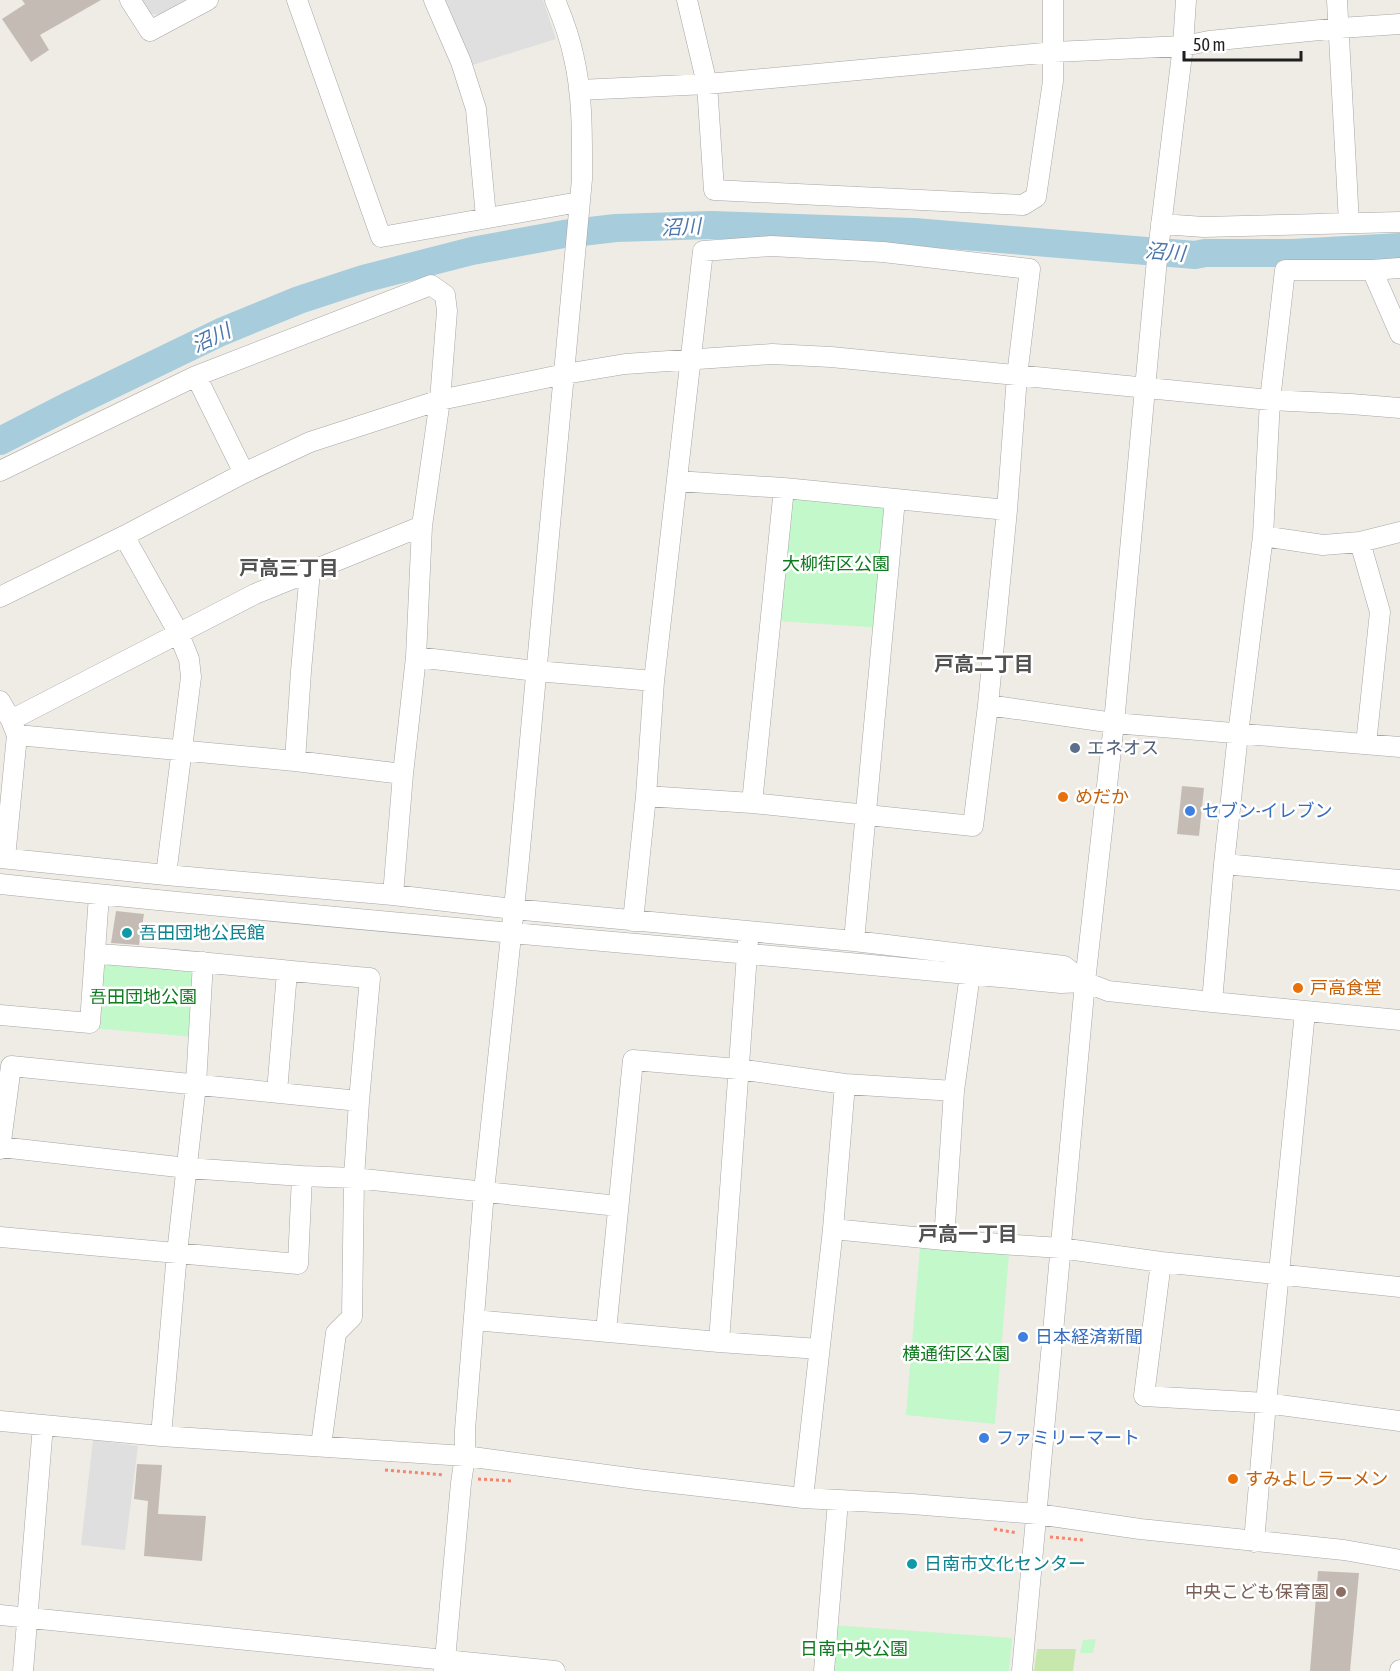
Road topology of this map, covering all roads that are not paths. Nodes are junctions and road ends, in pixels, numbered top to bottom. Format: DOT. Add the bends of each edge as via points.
graph roads {
  1 [pos="130,0"];
  2 [pos="208,0"];
  3 [pos="297,0"];
  4 [pos="434,0"];
  5 [pos="555,0"];
  6 [pos="687,0"];
  7 [pos="1053,0"];
  8 [pos="1186,0"];
  9 [pos="1337,0"];
  10 [pos="1400,24"];
  11 [pos="1340,28"];
  12 [pos="1183,46"];
  13 [pos="1053,52"];
  14 [pos="707,84"];
  15 [pos="579,90"];
  16 [pos="579,202"];
  17 [pos="486,218"];
  18 [pos="1400,222"];
  19 [pos="1349,224"];
  20 [pos="1161,228"];
  21 [pos="1400,268"];
  22 [pos="1372,270"];
  23 [pos="1400,334"];
  24 [pos="691,359"];
  25 [pos="565,374"];
  26 [pos="196,376"];
  27 [pos="1017,376"];
  28 [pos="1145,388"];
  29 [pos="440,400"];
  30 [pos="1270,400"];
  31 [pos="1400,408"];
  32 [pos="0,471"];
  33 [pos="244,473"];
  34 [pos="677,481"];
  35 [pos="784,488"];
  36 [pos="895,499"];
  37 [pos="1007,510"];
  38 [pos="422,526"];
  39 [pos="1400,532"];
  40 [pos="124,536"];
  41 [pos="1263,536"];
  42 [pos="1360,542"];
  43 [pos="310,571"];
  44 [pos="0,597"];
  45 [pos="178,632"];
  46 [pos="416,657"];
  47 [pos="536,671"];
  48 [pos="654,681"];
  49 [pos="0,701"];
  50 [pos="988,705"];
  51 [pos="1114,723"];
  52 [pos="14,728"];
  53 [pos="1238,734"];
  54 [pos="1366,744"];
  55 [pos="1400,747"];
  56 [pos="183,751"];
  57 [pos="295,761"];
  58 [pos="403,774"];
  59 [pos="646,796"];
  60 [pos="752,803"];
  61 [pos="866,815"];
  62 [pos="2,858"];
  63 [pos="1224,864"];
  64 [pos="166,875"];
  65 [pos="1400,880"];
  66 [pos="0,884"];
  67 [pos="99,895"];
  68 [pos="393,895"];
  69 [pos="513,909"];
  70 [pos="633,921"];
  71 [pos="748,931"];
  72 [pos="511,934"];
  73 [pos="854,941"];
  74 [pos="747,953"];
  75 [pos="96,954"];
  76 [pos="203,962"];
  77 [pos="287,972"];
  78 [pos="970,974"];
  79 [pos="1085,982"];
  80 [pos="1212,1002"];
  81 [pos="1305,1012"];
  82 [pos="0,1015"];
  83 [pos="1400,1020"];
  84 [pos="738,1069"];
  85 [pos="845,1084"];
  86 [pos="196,1085"];
  87 [pos="954,1091"];
  88 [pos="277,1092"];
  89 [pos="359,1101"];
  90 [pos="0,1148"];
  91 [pos="187,1168"];
  92 [pos="302,1176"];
  93 [pos="354,1178"];
  94 [pos="484,1191"];
  95 [pos="618,1206"];
  96 [pos="833,1229"];
  97 [pos="0,1237"];
  98 [pos="944,1240"];
  99 [pos="1060,1248"];
  100 [pos="177,1253"];
  101 [pos="1161,1262"];
  102 [pos="1278,1274"];
  103 [pos="1400,1287"];
  104 [pos="474,1320"];
  105 [pos="606,1331"];
  106 [pos="719,1342"];
  107 [pos="819,1349"];
  108 [pos="1266,1403"];
  109 [pos="0,1420"];
  110 [pos="1400,1421"];
  111 [pos="43,1425"];
  112 [pos="160,1436"];
  113 [pos="321,1446"];
  114 [pos="465,1456"];
  115 [pos="804,1498"];
  116 [pos="838,1500"];
  117 [pos="1037,1514"];
  118 [pos="1254,1542"];
  119 [pos="1400,1560"];
  120 [pos="0,1615"];
  121 [pos="28,1617"];
  122 [pos="444,1665"];
  123 [pos="23,1671"];
  124 [pos="555,1671"];
  125 [pos="824,1671"];
  126 [pos="1022,1671"];
  1 -- 2 [label="street" via="150,31"];
  3 -- 17 [label="street" via="381,237"];
  4 -- 17 [label="street" via="476,109"];
  5 -- 15 [label="street" via="565,24"];
  6 -- 14 [label="street"];
  7 -- 13 [label="street"];
  8 -- 12 [label="street"];
  9 -- 11 [label="street"];
  10 -- 11 [label="street"];
  11 -- 12 [label="street"];
  11 -- 19 [label="street"];
  12 -- 13 [label="street"];
  12 -- 20 [label="street"];
  13 -- 14 [label="street"];
  13 -- 14 [label="street" via="1053,81 1036,197 1023,205 714,190"];
  14 -- 15 [label="street"];
  15 -- 16 [label="street"];
  16 -- 17 [label="street"];
  16 -- 25 [label="street"];
  18 -- 19 [label="street"];
  19 -- 20 [label="street"];
  20 -- 28 [label="street"];
  21 -- 22 [label="street"];
  22 -- 23 [label="street"];
  22 -- 30 [label="street" via="1285,270"];
  24 -- 25 [label="street"];
  24 -- 27 [label="street" via="772,354 831,357"];
  24 -- 27 [label="street" via="703,250 771,246 883,252 1030,269"];
  24 -- 34 [label="street"];
  25 -- 29 [label="street"];
  25 -- 47 [label="street"];
  26 -- 29 [label="street" via="431,285 445,295 447,311"];
  26 -- 32 [label="street"];
  26 -- 33 [label="street"];
  27 -- 28 [label="street"];
  27 -- 37 [label="street"];
  28 -- 30 [label="street"];
  28 -- 51 [label="street"];
  29 -- 33 [label="street" via="309,442"];
  29 -- 38 [label="street"];
  30 -- 31 [label="street"];
  30 -- 41 [label="street"];
  33 -- 40 [label="street"];
  34 -- 35 [label="street"];
  34 -- 48 [label="street"];
  35 -- 36 [label="street"];
  35 -- 60 [label="street"];
  36 -- 37 [label="street"];
  36 -- 61 [label="street"];
  37 -- 50 [label="street"];
  38 -- 43 [label="street"];
  38 -- 46 [label="street"];
  39 -- 42 [label="street"];
  40 -- 44 [label="street"];
  40 -- 45 [label="street"];
  41 -- 42 [label="street" via="1323,545"];
  41 -- 53 [label="street"];
  42 -- 54 [label="street" via="1380,612"];
  43 -- 45 [label="street"];
  43 -- 57 [label="street"];
  45 -- 52 [label="street"];
  45 -- 56 [label="street" via="189,659 191,677"];
  46 -- 47 [label="street"];
  46 -- 58 [label="street"];
  47 -- 48 [label="street"];
  47 -- 69 [label="street"];
  48 -- 59 [label="street"];
  49 -- 52 [label="street"];
  50 -- 51 [label="street"];
  50 -- 61 [label="street" via="973,826"];
  51 -- 53 [label="street"];
  51 -- 79 [label="street"];
  52 -- 56 [label="street"];
  52 -- 62 [label="street"];
  53 -- 54 [label="street"];
  53 -- 63 [label="street"];
  54 -- 55 [label="street"];
  56 -- 57 [label="street"];
  56 -- 64 [label="street"];
  57 -- 58 [label="street"];
  58 -- 68 [label="street"];
  59 -- 60 [label="street"];
  59 -- 70 [label="street"];
  60 -- 61 [label="street"];
  61 -- 73 [label="street"];
  62 -- 64 [label="street"];
  63 -- 65 [label="street"];
  63 -- 80 [label="street"];
  64 -- 68 [label="street"];
  66 -- 67 [label="street"];
  67 -- 72 [label="street"];
  67 -- 75 [label="street"];
  68 -- 69 [label="street"];
  69 -- 70 [label="street"];
  69 -- 72 [label="street"];
  70 -- 71 [label="street"];
  71 -- 73 [label="street"];
  71 -- 74 [label="street"];
  72 -- 74 [label="street"];
  72 -- 94 [label="street"];
  73 -- 79 [label="street" via="1064,966"];
  74 -- 78 [label="street"];
  74 -- 84 [label="street"];
  75 -- 76 [label="street"];
  75 -- 82 [label="street" via="90,1023"];
  76 -- 77 [label="street"];
  76 -- 86 [label="street"];
  77 -- 88 [label="street"];
  77 -- 89 [label="street" via="370,978"];
  78 -- 79 [label="street"];
  78 -- 87 [label="street"];
  79 -- 80 [label="street" via="1108,991"];
  79 -- 99 [label="street"];
  80 -- 81 [label="street"];
  81 -- 83 [label="street"];
  81 -- 102 [label="street"];
  84 -- 85 [label="street"];
  84 -- 95 [label="street" via="633,1060"];
  84 -- 106 [label="street"];
  85 -- 87 [label="street"];
  85 -- 96 [label="street"];
  86 -- 88 [label="street"];
  86 -- 90 [label="street" via="11,1066"];
  86 -- 91 [label="street"];
  87 -- 98 [label="street"];
  88 -- 89 [label="street"];
  89 -- 93 [label="street"];
  90 -- 91 [label="street"];
  91 -- 92 [label="street"];
  91 -- 100 [label="street"];
  92 -- 93 [label="street"];
  92 -- 100 [label="street" via="298,1264"];
  93 -- 94 [label="street"];
  93 -- 113 [label="street" via="352,1317 336,1333"];
  94 -- 95 [label="street"];
  94 -- 104 [label="street"];
  95 -- 105 [label="street"];
  96 -- 98 [label="street"];
  96 -- 107 [label="street"];
  97 -- 100 [label="street"];
  98 -- 99 [label="street"];
  99 -- 101 [label="street"];
  99 -- 117 [label="street"];
  100 -- 112 [label="street"];
  101 -- 102 [label="street"];
  101 -- 108 [label="street" via="1144,1396"];
  102 -- 103 [label="street"];
  102 -- 108 [label="street"];
  104 -- 105 [label="street"];
  104 -- 114 [label="street"];
  105 -- 106 [label="street"];
  106 -- 107 [label="street"];
  107 -- 115 [label="street"];
  108 -- 110 [label="street"];
  108 -- 118 [label="street"];
  109 -- 111 [label="street"];
  111 -- 112 [label="street"];
  111 -- 121 [label="street"];
  112 -- 113 [label="street"];
  113 -- 114 [label="street"];
  114 -- 115 [label="street"];
  114 -- 122 [label="street"];
  115 -- 116 [label="street"];
  116 -- 117 [label="street"];
  116 -- 125 [label="street"];
  117 -- 118 [label="street"];
  117 -- 126 [label="street"];
  118 -- 119 [label="street" via="1344,1550"];
  120 -- 121 [label="street"];
  121 -- 122 [label="street"];
  121 -- 123 [label="street"];
  122 -- 124 [label="street"];
}
